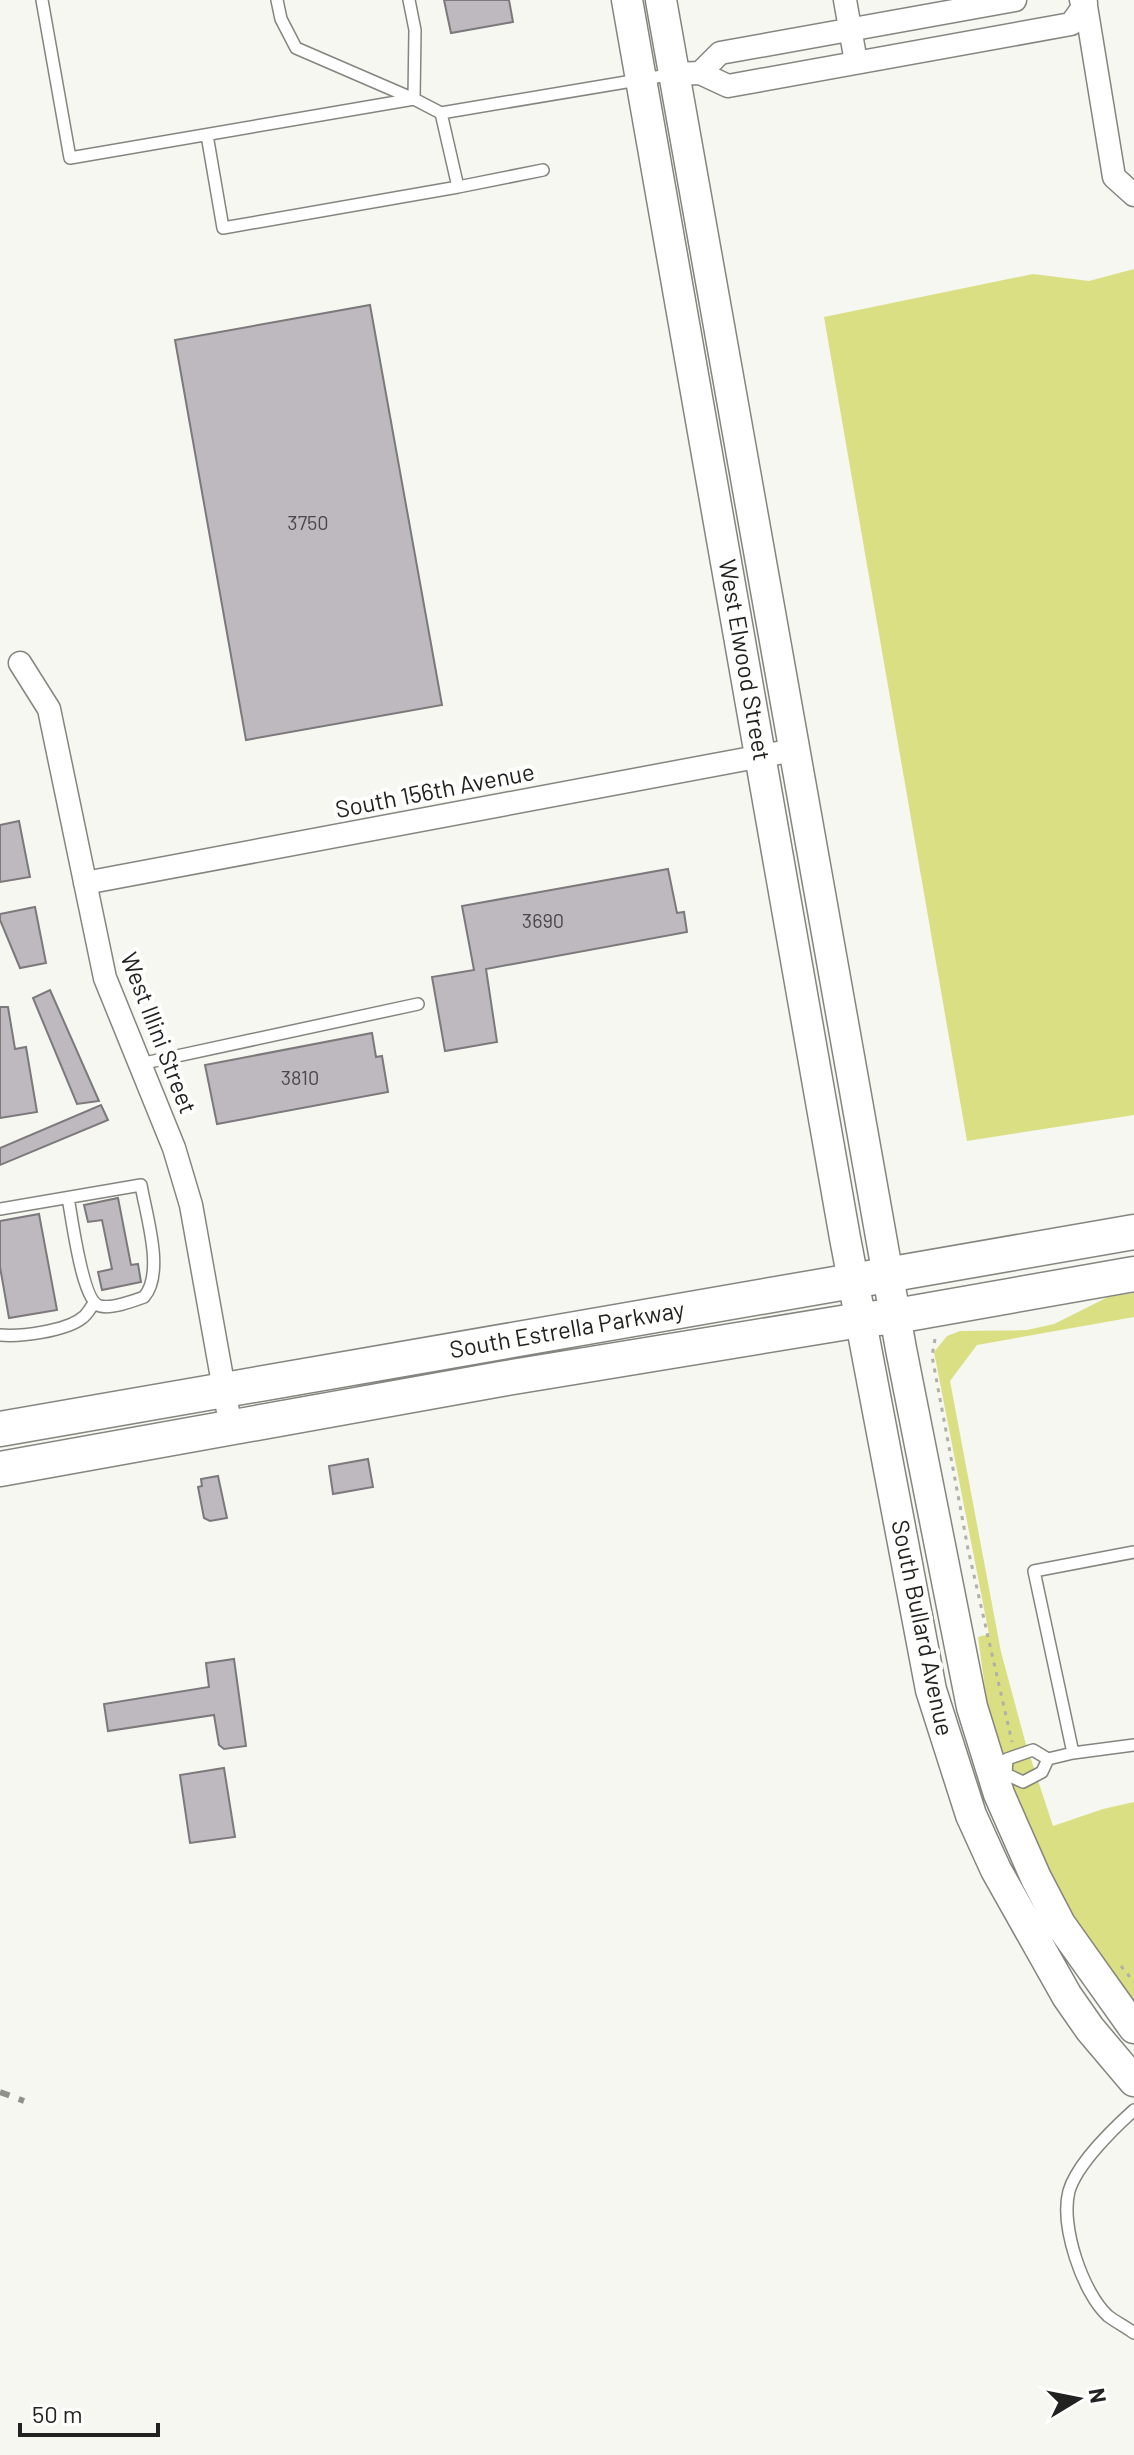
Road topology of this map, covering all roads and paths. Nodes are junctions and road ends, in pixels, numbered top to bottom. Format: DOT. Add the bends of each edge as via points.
graph roads {
  1 [pos="42,0"];
  2 [pos="277,0"];
  3 [pos="409,0"];
  4 [pos="627,0"];
  5 [pos="661,0"];
  6 [pos="845,0"];
  7 [pos="1015,0"];
  8 [pos="1084,1"];
  9 [pos="850,30"];
  10 [pos="856,62"];
  11 [pos="687,73"];
  12 [pos="641,79"];
  13 [pos="414,99"];
  14 [pos="441,113"];
  15 [pos="207,135"];
  16 [pos="543,170"];
  17 [pos="458,187"];
  18 [pos="1134,195"];
  19 [pos="20,663"];
  20 [pos="794,750"];
  21 [pos="762,756"];
  22 [pos="85,883"];
  23 [pos="418,1004"];
  24 [pos="140,1064"];
  25 [pos="68,1198"];
  26 [pos="0,1209"];
  27 [pos="1134,1232"];
  28 [pos="1134,1274"];
  29 [pos="889,1275"];
  30 [pos="853,1281"];
  31 [pos="94,1303"];
  32 [pos="896,1316"];
  33 [pos="860,1320"];
  34 [pos="0,1335"];
  35 [pos="935,1339"];
  36 [pos="224,1391"];
  37 [pos="231,1428"];
  38 [pos="0,1429"];
  39 [pos="0,1469"];
  40 [pos="1134,1552"];
  41 [pos="1134,1745"];
  42 [pos="1073,1753"];
  43 [pos="1016,1756"];
  44 [pos="1048,1759"];
  45 [pos="1000,1776"];
  46 [pos="1116,1959"];
  47 [pos="1134,1982"];
  48 [pos="1134,2028"];
  49 [pos="1134,2081"];
  50 [pos="1134,2110"];
  51 [pos="1134,2333"];
  1 -- 15 [label="lane" via="70,158"];
  2 -- 13 [label="lane" via="296,48"];
  3 -- 13 [label="lane" via="415,30"];
  4 -- 12 [label="main road, West Elwood Street"];
  5 -- 11 [label="main road, West Elwood Street"];
  6 -- 9 [label="street"];
  7 -- 9 [label="street"];
  8 -- 10 [label="street" via="1071,24"];
  8 -- 18 [label="street" via="1114,177"];
  9 -- 10 [label="street"];
  9 -- 11 [label="street" via="720,53"];
  10 -- 11 [label="street" via="728,86"];
  11 -- 12 [label="lane"];
  11 -- 20 [label="main road, West Elwood Street"];
  12 -- 14 [label="lane"];
  12 -- 21 [label="main road, West Elwood Street"];
  13 -- 14 [label="lane"];
  13 -- 15 [label="lane"];
  14 -- 17 [label="lane"];
  15 -- 17 [label="lane" via="223,228"];
  16 -- 17 [label="lane"];
  19 -- 22 [label="street, West Illini Street" via="49,709"];
  20 -- 21 [label="street, South 156th Avenue"];
  20 -- 29 [label="main road, West Elwood Street"];
  21 -- 22 [label="street, South 156th Avenue"];
  21 -- 30 [label="main road, West Elwood Street"];
  22 -- 24 [label="street, West Illini Street" via="105,978"];
  23 -- 24 [label="lane"];
  24 -- 36 [label="street, West Illini Street" via="191,1205"];
  25 -- 26 [label="lane"];
  25 -- 31 [label="lane" via="86,1288"];
  25 -- 31 [label="lane" via="141,1185 155,1266 153,1284 144,1297 132,1301 103,1307"];
  27 -- 29 [label="main road, South Estrella Parkway"];
  28 -- 32 [label="main road, South Estrella Parkway"];
  29 -- 30 [label="main road, South Estrella Parkway"];
  29 -- 32 [label="main road, West Elwood Street"];
  30 -- 33 [label="main road, West Elwood Street"];
  30 -- 36 [label="main road, South Estrella Parkway"];
  31 -- 34 [label="lane" via="83,1318 63,1327"];
  32 -- 33 [label="main road, South Estrella Parkway"];
  32 -- 45 [label="main road, South Bullard Avenue" via="972,1707"];
  33 -- 37 [label="main road, South Estrella Parkway"];
  33 -- 49 [label="main road, South Bullard Avenue" via="931,1690 971,1815 1044,1960 1090,2029"];
  35 -- 43 [label="path" via="932,1356 968,1549"];
  36 -- 37 [label="street, West Illini Street"];
  36 -- 38 [label="main road, South Estrella Parkway"];
  37 -- 39 [label="main road, South Estrella Parkway"];
  40 -- 42 [label="lane" via="1034,1571"];
  41 -- 42 [label="lane"];
  42 -- 44 [label="lane"];
  43 -- 44 [label="lane" via="1033,1750"];
  43 -- 45 [label="lane" via="1007,1759"];
  44 -- 45 [label="lane" via="1042,1772 1023,1782"];
  45 -- 48 [label="main road, South Bullard Avenue" via="1016,1836 1060,1924"];
  46 -- 47 [label="path"];
  50 -- 51 [label="lane" via="1087,2160 1069,2190 1068,2214 1075,2259 1094,2297 1108,2316"];
}
